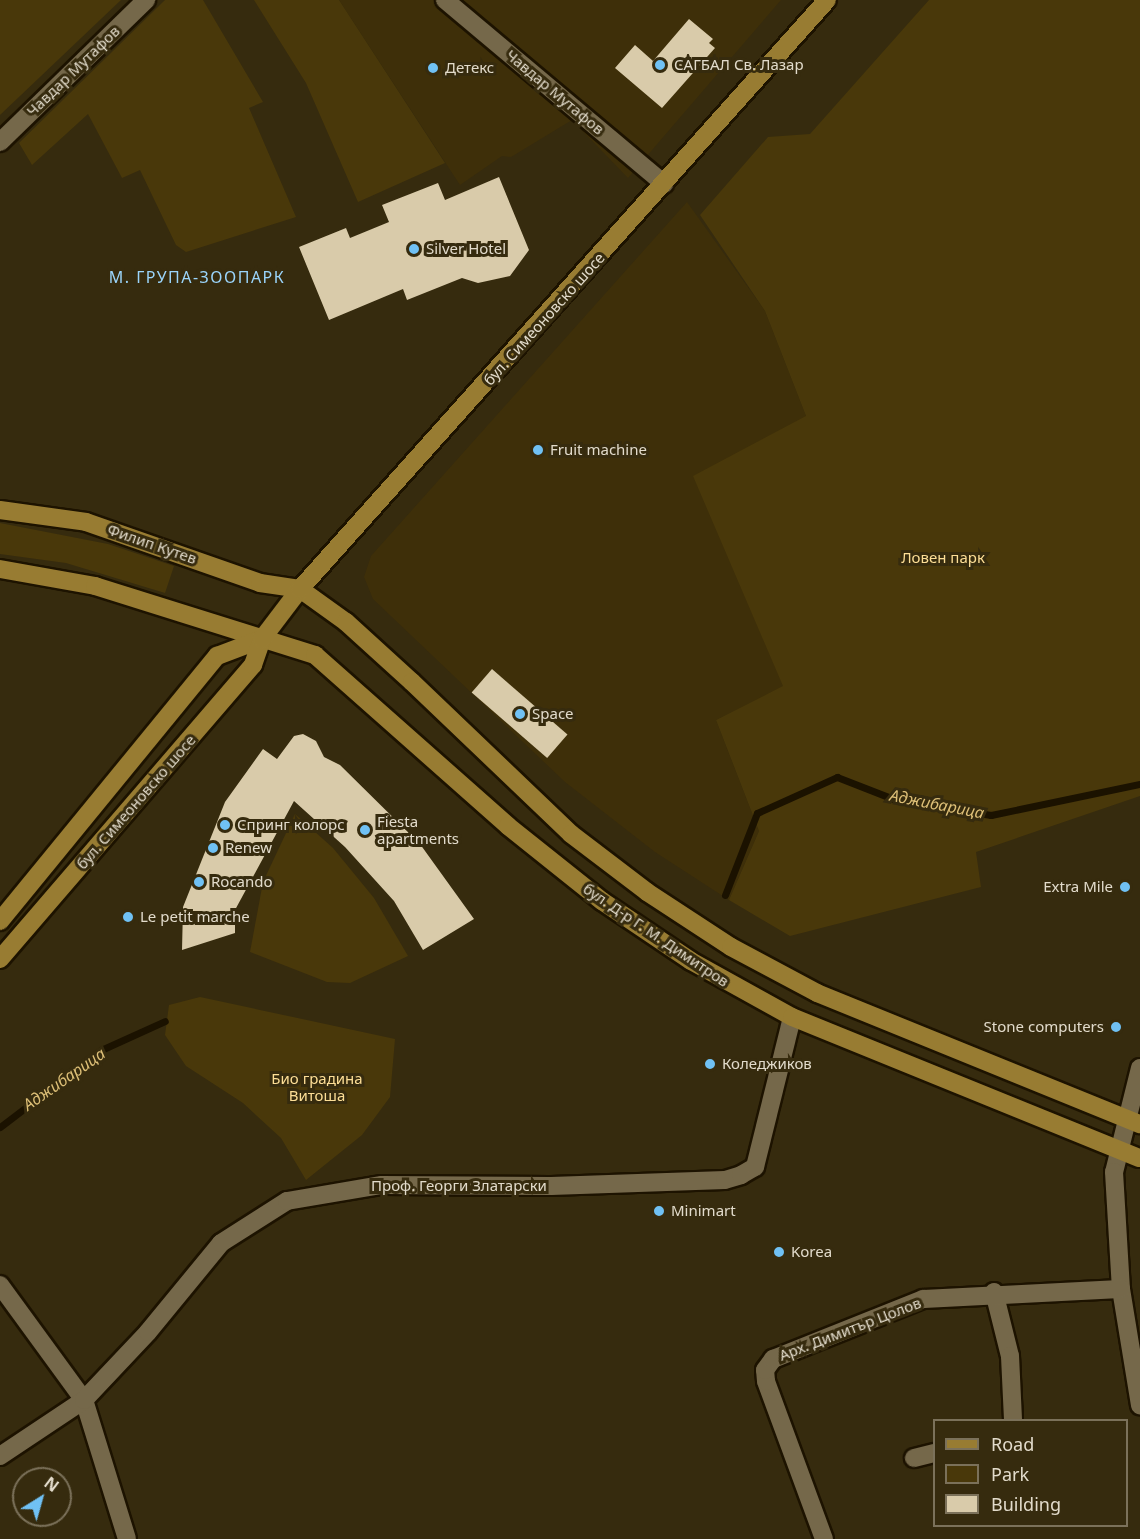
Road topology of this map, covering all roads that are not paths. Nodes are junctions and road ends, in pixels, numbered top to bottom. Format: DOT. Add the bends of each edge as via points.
graph roads {
  1 [pos="146,0"];
  2 [pos="445,0"];
  3 [pos="827,0"];
  4 [pos="0,142"];
  5 [pos="664,184"];
  6 [pos="0,510"];
  7 [pos="0,569"];
  8 [pos="300,589"];
  9 [pos="262,639"];
  10 [pos="0,921"];
  11 [pos="0,959"];
  12 [pos="792,1017"];
  13 [pos="1140,1068"];
  14 [pos="1133,1121"];
  15 [pos="1117,1149"];
  16 [pos="1140,1158"];
  17 [pos="0,1285"];
  18 [pos="1121,1289"];
  19 [pos="994,1292"];
  20 [pos="84,1400"];
  21 [pos="1140,1405"];
  22 [pos="1013,1419"];
  23 [pos="933,1453"];
  24 [pos="0,1456"];
  25 [pos="914,1458"];
  26 [pos="127,1539"];
  27 [pos="824,1539"];
  1 -- 4 [label="street, Чавдар Мутафов"];
  2 -- 5 [label="street, Чавдар Мутафов"];
  3 -- 5 [label="main road, бул. Симеоновско шосе"];
  5 -- 8 [label="main road, бул. Симеоновско шосе"];
  6 -- 8 [label="main road, Филип Кутев" via="86,522 260,583"];
  7 -- 9 [label="main road" via="95,586"];
  8 -- 9 [label="main road, бул. Симеоновско шосе"];
  8 -- 14 [label="main road, бул. Д-р Г. М. Димитров" via="327,606 396,667 570,834 647,892 731,947 817,993"];
  9 -- 10 [label="main road, бул. Симеоновско шосе" via="217,656"];
  9 -- 11 [label="main road, бул. Симеоновско шосе" via="253,665"];
  9 -- 12 [label="main road, бул. Д-р Г. М. Димитров" via="315,655 508,826 602,901 691,961"];
  12 -- 15 [label="main road, бул. Д-р Г. М. Димитров"];
  12 -- 20 [label="street, Проф. Георги Златарски" via="755,1167 741,1175 725,1180 551,1186 382,1185 287,1201 221,1243 148,1332"];
  13 -- 14 [label="street"];
  14 -- 15 [label="street"];
  15 -- 16 [label="main road, бул. Д-р Г. М. Димитров"];
  15 -- 18 [label="street"];
  17 -- 20 [label="street"];
  18 -- 19 [label="street, Арх. Димитър Цолов"];
  18 -- 21 [label="street"];
  19 -- 22 [label="street" via="1010,1356"];
  19 -- 27 [label="street, Арх. Димитър Цолов" via="923,1299 773,1359 765,1370"];
  20 -- 24 [label="street, Проф. Георги Златарски"];
  20 -- 26 [label="street"];
  23 -- 25 [label="street"];
}
